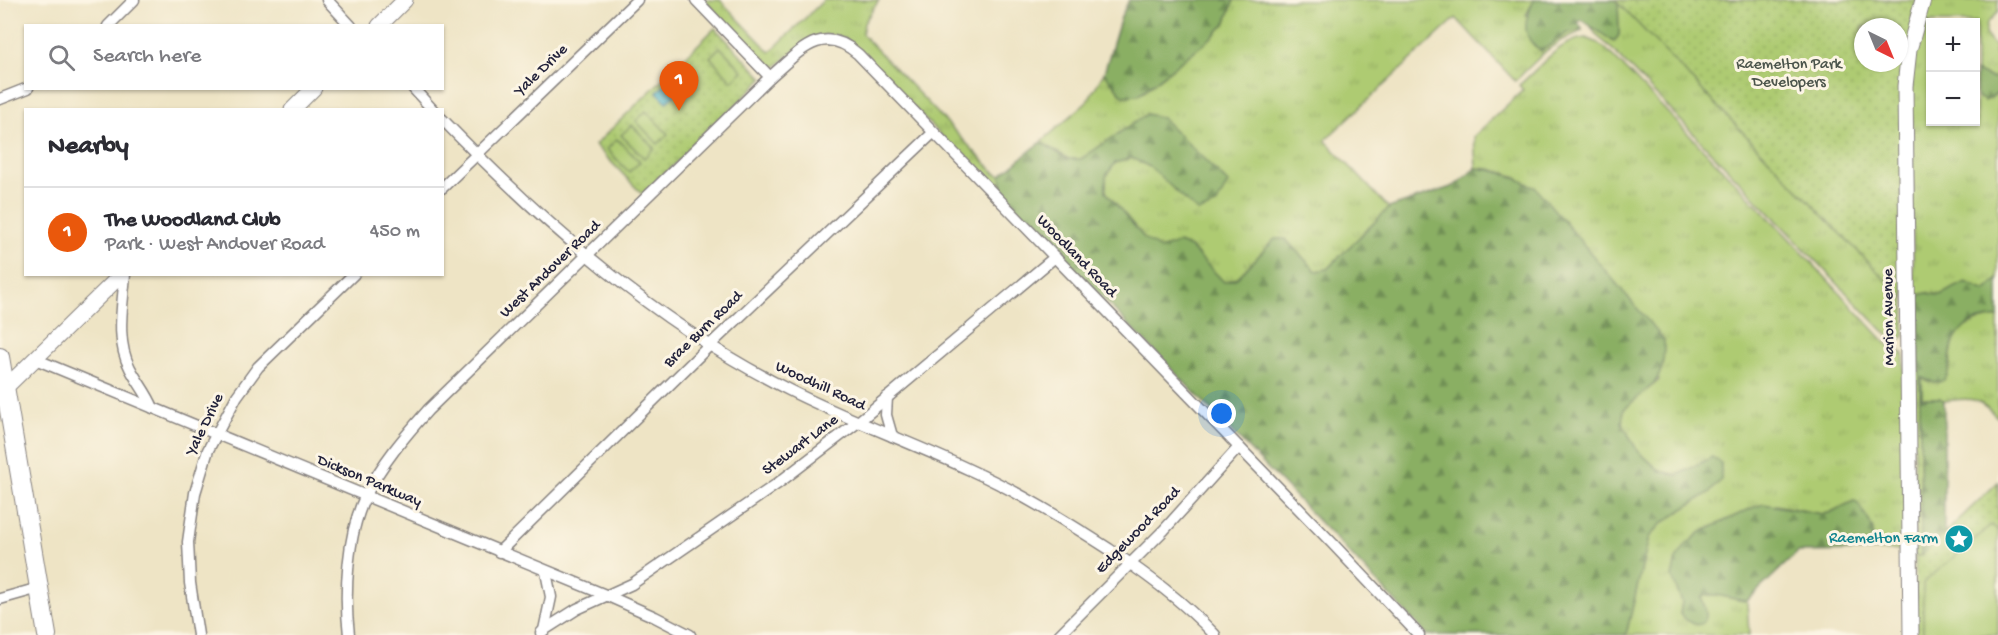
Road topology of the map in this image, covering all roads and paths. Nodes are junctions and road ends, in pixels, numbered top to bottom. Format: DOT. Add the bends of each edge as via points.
graph roads {
  1 [pos="134,0"];
  2 [pos="327,0"];
  3 [pos="405,0"];
  4 [pos="637,0"];
  5 [pos="696,0"];
  6 [pos="1923,0"];
  7 [pos="110,24"];
  8 [pos="349,24"];
  9 [pos="381,24"];
  10 [pos="770,77"];
  11 [pos="24,90"];
  12 [pos="312,90"];
  13 [pos="414,90"];
  14 [pos="0,99"];
  15 [pos="294,108"];
  16 [pos="431,108"];
  17 [pos="444,121"];
  18 [pos="933,133"];
  19 [pos="477,155"];
  20 [pos="444,186"];
  21 [pos="587,256"];
  22 [pos="1055,257"];
  23 [pos="121,276"];
  24 [pos="123,276"];
  25 [pos="352,276"];
  26 [pos="710,345"];
  27 [pos="0,357"];
  28 [pos="35,359"];
  29 [pos="3,391"];
  30 [pos="887,397"];
  31 [pos="153,408"];
  32 [pos="858,422"];
  33 [pos="217,435"];
  34 [pos="892,436"];
  35 [pos="1239,447"];
  36 [pos="365,496"];
  37 [pos="499,552"];
  38 [pos="1129,563"];
  39 [pos="546,572"];
  40 [pos="39,588"];
  41 [pos="608,596"];
  42 [pos="0,599"];
  43 [pos="541,633"];
  44 [pos="47,635"];
  45 [pos="198,635"];
  46 [pos="349,635"];
  47 [pos="690,635"];
  48 [pos="1059,635"];
  49 [pos="1215,635"];
  50 [pos="1419,635"];
  51 [pos="1911,635"];
  1 -- 7 [label="street"];
  2 -- 8 [label="street"];
  3 -- 9 [label="street"];
  4 -- 19 [label="street, Yale Drive"];
  5 -- 10 [label="street"];
  6 -- 51 [label="street, Marion Avenue" via="1909,50 1905,86"];
  10 -- 18 [label="street, Woodland Road" via="810,44 825,39 840,41 858,54"];
  10 -- 21 [label="street, West Andover Road"];
  11 -- 14 [label="street"];
  12 -- 15 [label="street"];
  13 -- 16 [label="street"];
  17 -- 19 [label="street, Woodhill Road"];
  18 -- 22 [label="street, Woodland Road"];
  18 -- 26 [label="street, Brae Burn Road"];
  19 -- 20 [label="street, Yale Drive"];
  19 -- 21 [label="street, Woodhill Road"];
  21 -- 26 [label="street, Woodhill Road"];
  21 -- 36 [label="street, West Andover Road" via="428,410 387,459"];
  22 -- 30 [label="street, Stewart Lane"];
  22 -- 35 [label="street, Woodland Road"];
  23 -- 28 [label="street"];
  24 -- 31 [label="street" via="124,355"];
  25 -- 33 [label="street, Yale Drive" via="258,367 237,396"];
  26 -- 32 [label="street, Woodhill Road" via="790,391"];
  26 -- 37 [label="street, Brae Burn Road"];
  27 -- 29 [label="main road"];
  28 -- 29 [label="street"];
  28 -- 31 [label="street, Dickson Parkway"];
  29 -- 40 [label="main road"];
  30 -- 32 [label="street, Stewart Lane"];
  30 -- 34 [label="street" via="886,415"];
  31 -- 33 [label="street, Dickson Parkway"];
  32 -- 34 [label="street, Woodhill Road"];
  32 -- 41 [label="street, Stewart Lane" via="736,513"];
  33 -- 36 [label="street, Dickson Parkway"];
  33 -- 45 [label="street, Yale Drive" via="199,473 191,509 190,583"];
  34 -- 38 [label="street, Woodhill Road" via="1030,500"];
  35 -- 38 [label="street, Edgewood Road"];
  35 -- 50 [label="street, Woodland Road"];
  36 -- 37 [label="street, Dickson Parkway"];
  36 -- 46 [label="street, West Andover Road" via="352,545 347,603"];
  37 -- 39 [label="street, Dickson Parkway"];
  38 -- 48 [label="street, Edgewood Road"];
  38 -- 49 [label="street, Woodhill Road" via="1185,605"];
  39 -- 41 [label="street, Dickson Parkway"];
  39 -- 43 [label="street, Stewart Lane" via="550,597"];
  40 -- 42 [label="street"];
  40 -- 44 [label="main road"];
  41 -- 43 [label="street, Stewart Lane" via="577,609"];
  41 -- 47 [label="street, Dickson Parkway"];
}
